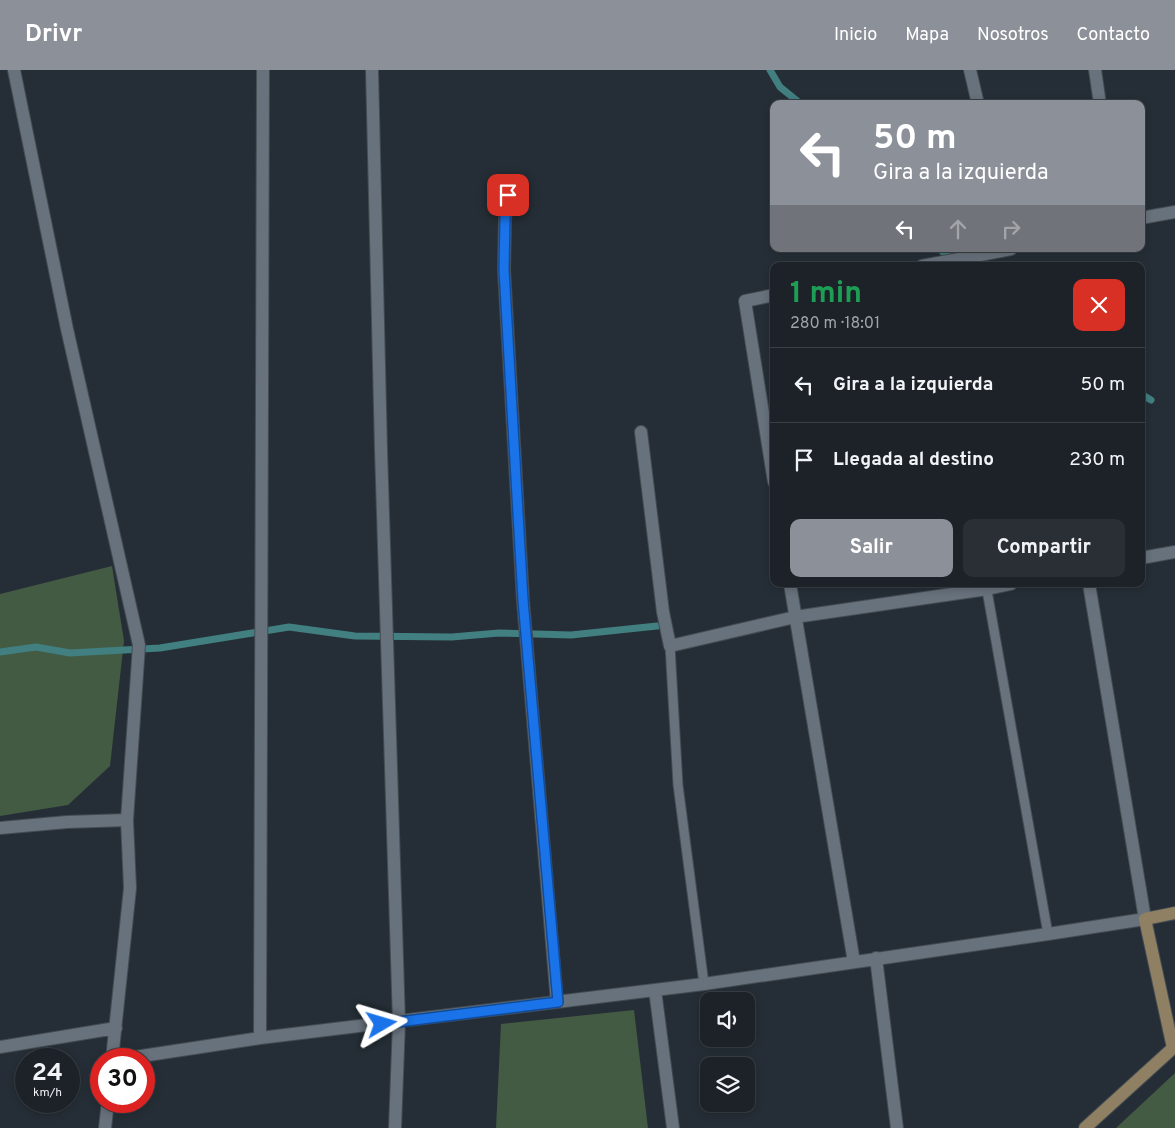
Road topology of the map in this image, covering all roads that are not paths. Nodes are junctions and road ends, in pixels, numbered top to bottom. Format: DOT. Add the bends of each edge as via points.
graph roads {
  1 [pos="14,70"];
  2 [pos="263,70"];
  3 [pos="372,70"];
  4 [pos="970,70"];
  5 [pos="1096,70"];
  6 [pos="977,100"];
  7 [pos="1100,100"];
  8 [pos="508,195"];
  9 [pos="1175,212"];
  10 [pos="1145,217"];
  11 [pos="995,252"];
  12 [pos="943,262"];
  13 [pos="770,296"];
  14 [pos="641,432"];
  15 [pos="770,457"];
  16 [pos="1175,552"];
  17 [pos="1145,557"];
  18 [pos="790,587"];
  19 [pos="981,587"];
  20 [pos="987,587"];
  21 [pos="1090,587"];
  22 [pos="795,617"];
  23 [pos="670,646"];
  24 [pos="127,820"];
  25 [pos="0,828"];
  26 [pos="1175,913"];
  27 [pos="1145,919"];
  28 [pos="1048,934"];
  29 [pos="876,958"];
  30 [pos="854,962"];
  31 [pos="704,984"];
  32 [pos="655,990"];
  33 [pos="558,1002"];
  34 [pos="399,1022"];
  35 [pos="116,1028"];
  36 [pos="260,1038"];
  37 [pos="0,1047"];
  38 [pos="113,1048"];
  39 [pos="155,1054"];
  40 [pos="107,1113"];
  41 [pos="105,1128"];
  42 [pos="395,1128"];
  43 [pos="673,1128"];
  44 [pos="898,1128"];
  45 [pos="1085,1128"];
  1 -- 24 [label="street" via="67,329 139,645"];
  2 -- 36 [label="street"];
  3 -- 34 [label="street"];
  4 -- 6 [label="street"];
  5 -- 7 [label="street"];
  8 -- 33 [label="street" via="504,270 522,581"];
  9 -- 10 [label="street"];
  11 -- 12 [label="street"];
  13 -- 15 [label="street" via="745,301"];
  14 -- 23 [label="street"];
  16 -- 17 [label="street"];
  18 -- 22 [label="street"];
  19 -- 22 [label="street"];
  20 -- 28 [label="lane"];
  21 -- 27 [label="street"];
  22 -- 23 [label="street"];
  22 -- 30 [label="street"];
  23 -- 31 [label="lane" via="678,785"];
  24 -- 25 [label="street"];
  24 -- 35 [label="street" via="130,888"];
  26 -- 27 [label="street"];
  27 -- 28 [label="street"];
  27 -- 45 [label="street" via="1173,1048"];
  28 -- 29 [label="street"];
  29 -- 30 [label="street"];
  29 -- 44 [label="street"];
  30 -- 31 [label="street"];
  31 -- 32 [label="street"];
  32 -- 33 [label="street"];
  32 -- 43 [label="street"];
  33 -- 34 [label="street"];
  34 -- 36 [label="street"];
  34 -- 42 [label="street"];
  35 -- 37 [label="street"];
  35 -- 38 [label="street"];
  36 -- 39 [label="street"];
  40 -- 41 [label="street"];
}
